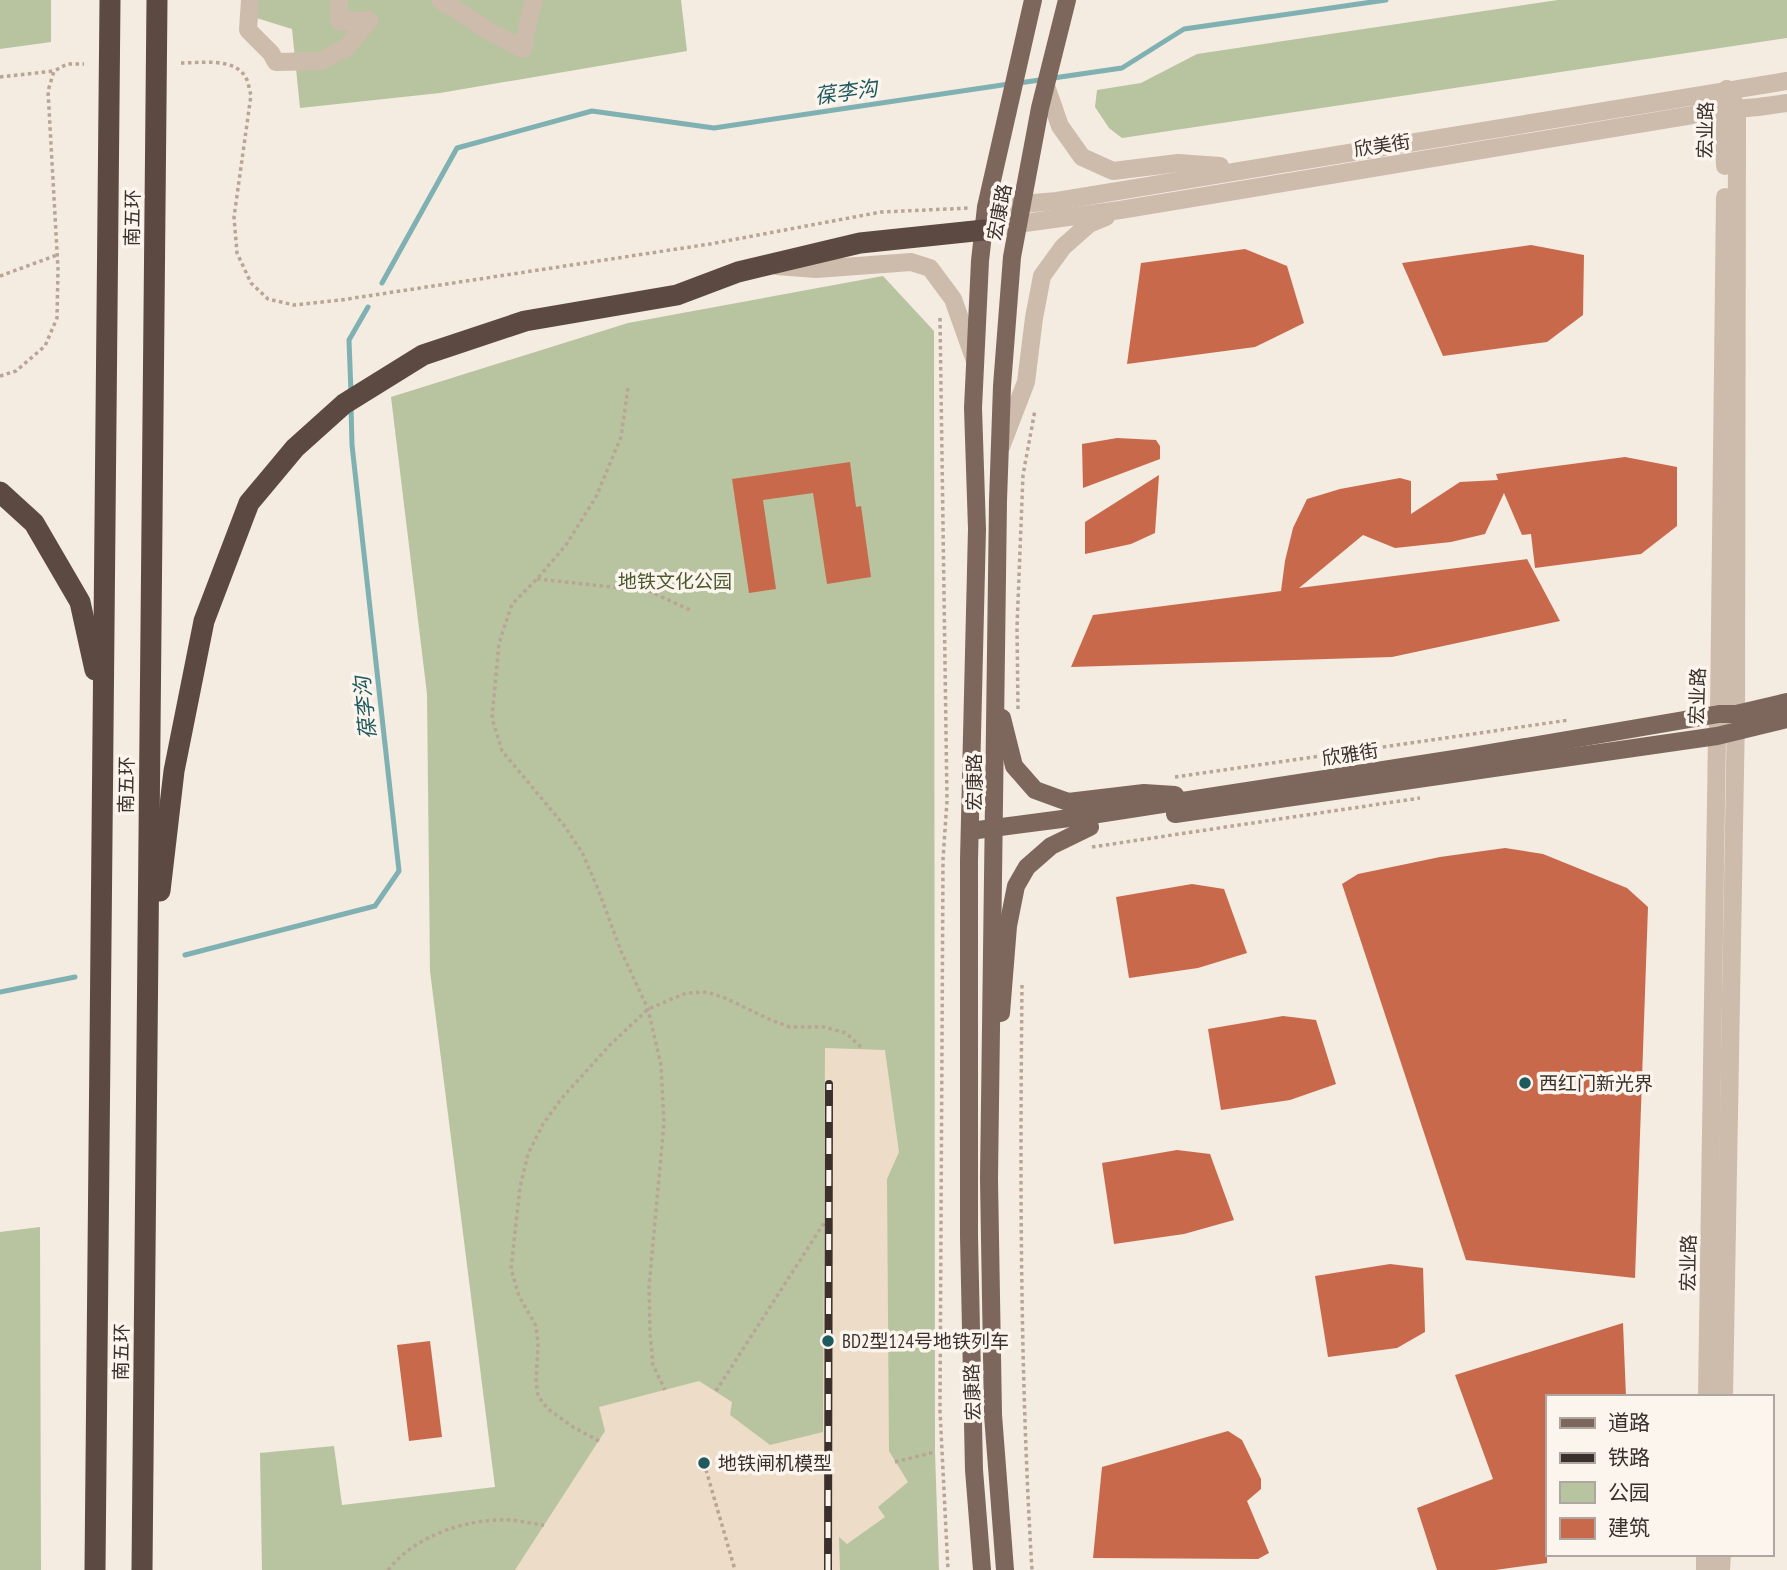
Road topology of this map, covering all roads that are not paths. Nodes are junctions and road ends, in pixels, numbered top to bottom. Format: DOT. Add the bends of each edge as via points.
graph roads {
  1 [pos="157,0"];
  2 [pos="168,0"];
  3 [pos="250,0"];
  4 [pos="339,0"];
  5 [pos="440,0"];
  6 [pos="534,0"];
  7 [pos="1033,0"];
  8 [pos="1067,0"];
  9 [pos="109,7"];
  10 [pos="1787,81"];
  11 [pos="1046,86"];
  12 [pos="1727,89"];
  13 [pos="156,103"];
  14 [pos="1787,103"];
  15 [pos="1730,109"];
  16 [pos="1251,168"];
  17 [pos="1021,204"];
  18 [pos="986,207"];
  19 [pos="1120,210"];
  20 [pos="1017,223"];
  21 [pos="984,230"];
  22 [pos="766,265"];
  23 [pos="975,363"];
  24 [pos="1000,451"];
  25 [pos="0,492"];
  26 [pos="995,696"];
  27 [pos="1787,702"];
  28 [pos="103,706"];
  29 [pos="1787,719"];
  30 [pos="1727,724"];
  31 [pos="1210,797"];
  32 [pos="1090,827"];
  33 [pos="995,833"];
  34 [pos="969,836"];
  35 [pos="147,1007"];
  36 [pos="990,1086"];
  37 [pos="1707,1395"];
  38 [pos="1724,1395"];
  39 [pos="95,1570"];
  40 [pos="142,1570"];
  41 [pos="982,1570"];
  42 [pos="1005,1570"];
  1 -- 13 [label="highway, 南五环"];
  2 -- 13 [label="highway"];
  3 -- 4 [label="street" via="248,30 276,62 320,61 347,47 369,20 340,23"];
  5 -- 6 [label="street" via="523,49"];
  7 -- 18 [label="main road, 宏康路"];
  8 -- 11 [label="main road, 宏康路"];
  9 -- 28 [label="highway, 南五环"];
  10 -- 12 [label="street, 欣美街"];
  11 -- 16 [label="street" via="1060,126 1082,157 1113,171 1178,163"];
  11 -- 17 [label="main road, 宏康路"];
  12 -- 15 [label="street, 宏业路"];
  12 -- 16 [label="street, 欣美街"];
  13 -- 35 [label="highway, 南五环"];
  14 -- 15 [label="street, 欣美街"];
  15 -- 19 [label="street, 欣美街"];
  15 -- 30 [label="street, 宏业路"];
  16 -- 17 [label="street, 欣美街"];
  17 -- 18 [label="street, 欣美街"];
  17 -- 20 [label="main road, 宏康路"];
  18 -- 21 [label="main road, 宏康路"];
  19 -- 20 [label="street, 欣美街"];
  19 -- 24 [label="street" via="1090,224 1063,247 1042,276 1026,382"];
  20 -- 21 [label="street, 欣美街"];
  20 -- 24 [label="main road, 宏康路"];
  21 -- 22 [label="highway" via="860,243"];
  21 -- 23 [label="main road, 宏康路"];
  22 -- 23 [label="street" via="816,269 911,262 930,268 953,299"];
  22 -- 35 [label="highway" via="677,295 525,321 423,355 344,404 295,448 249,503 204,621 174,771"];
  23 -- 34 [label="main road, 宏康路" via="977,529"];
  24 -- 26 [label="main road, 宏康路"];
  25 -- 28 [label="highway" via="34,523 80,603"];
  26 -- 31 [label="main road" via="1014,766 1035,790 1068,802 1144,793"];
  26 -- 33 [label="main road, 宏康路"];
  27 -- 30 [label="main road, 欣雅街"];
  28 -- 39 [label="highway, 南五环"];
  29 -- 30 [label="main road, 欣雅街"];
  30 -- 31 [label="main road, 欣雅街" via="1467,757"];
  30 -- 32 [label="main road, 欣雅街"];
  30 -- 37 [label="street, 宏业路"];
  30 -- 38 [label="street, 宏业路"];
  31 -- 33 [label="main road, 欣雅街"];
  32 -- 33 [label="main road, 欣雅街"];
  32 -- 36 [label="main road" via="1051,846 1027,867 1016,886"];
  33 -- 34 [label="main road, 欣雅街"];
  33 -- 36 [label="main road, 宏康路"];
  34 -- 41 [label="main road, 宏康路" via="969,1249 974,1470"];
  35 -- 40 [label="highway, 南五环"];
  36 -- 42 [label="main road, 宏康路" via="993,1415"];
}
